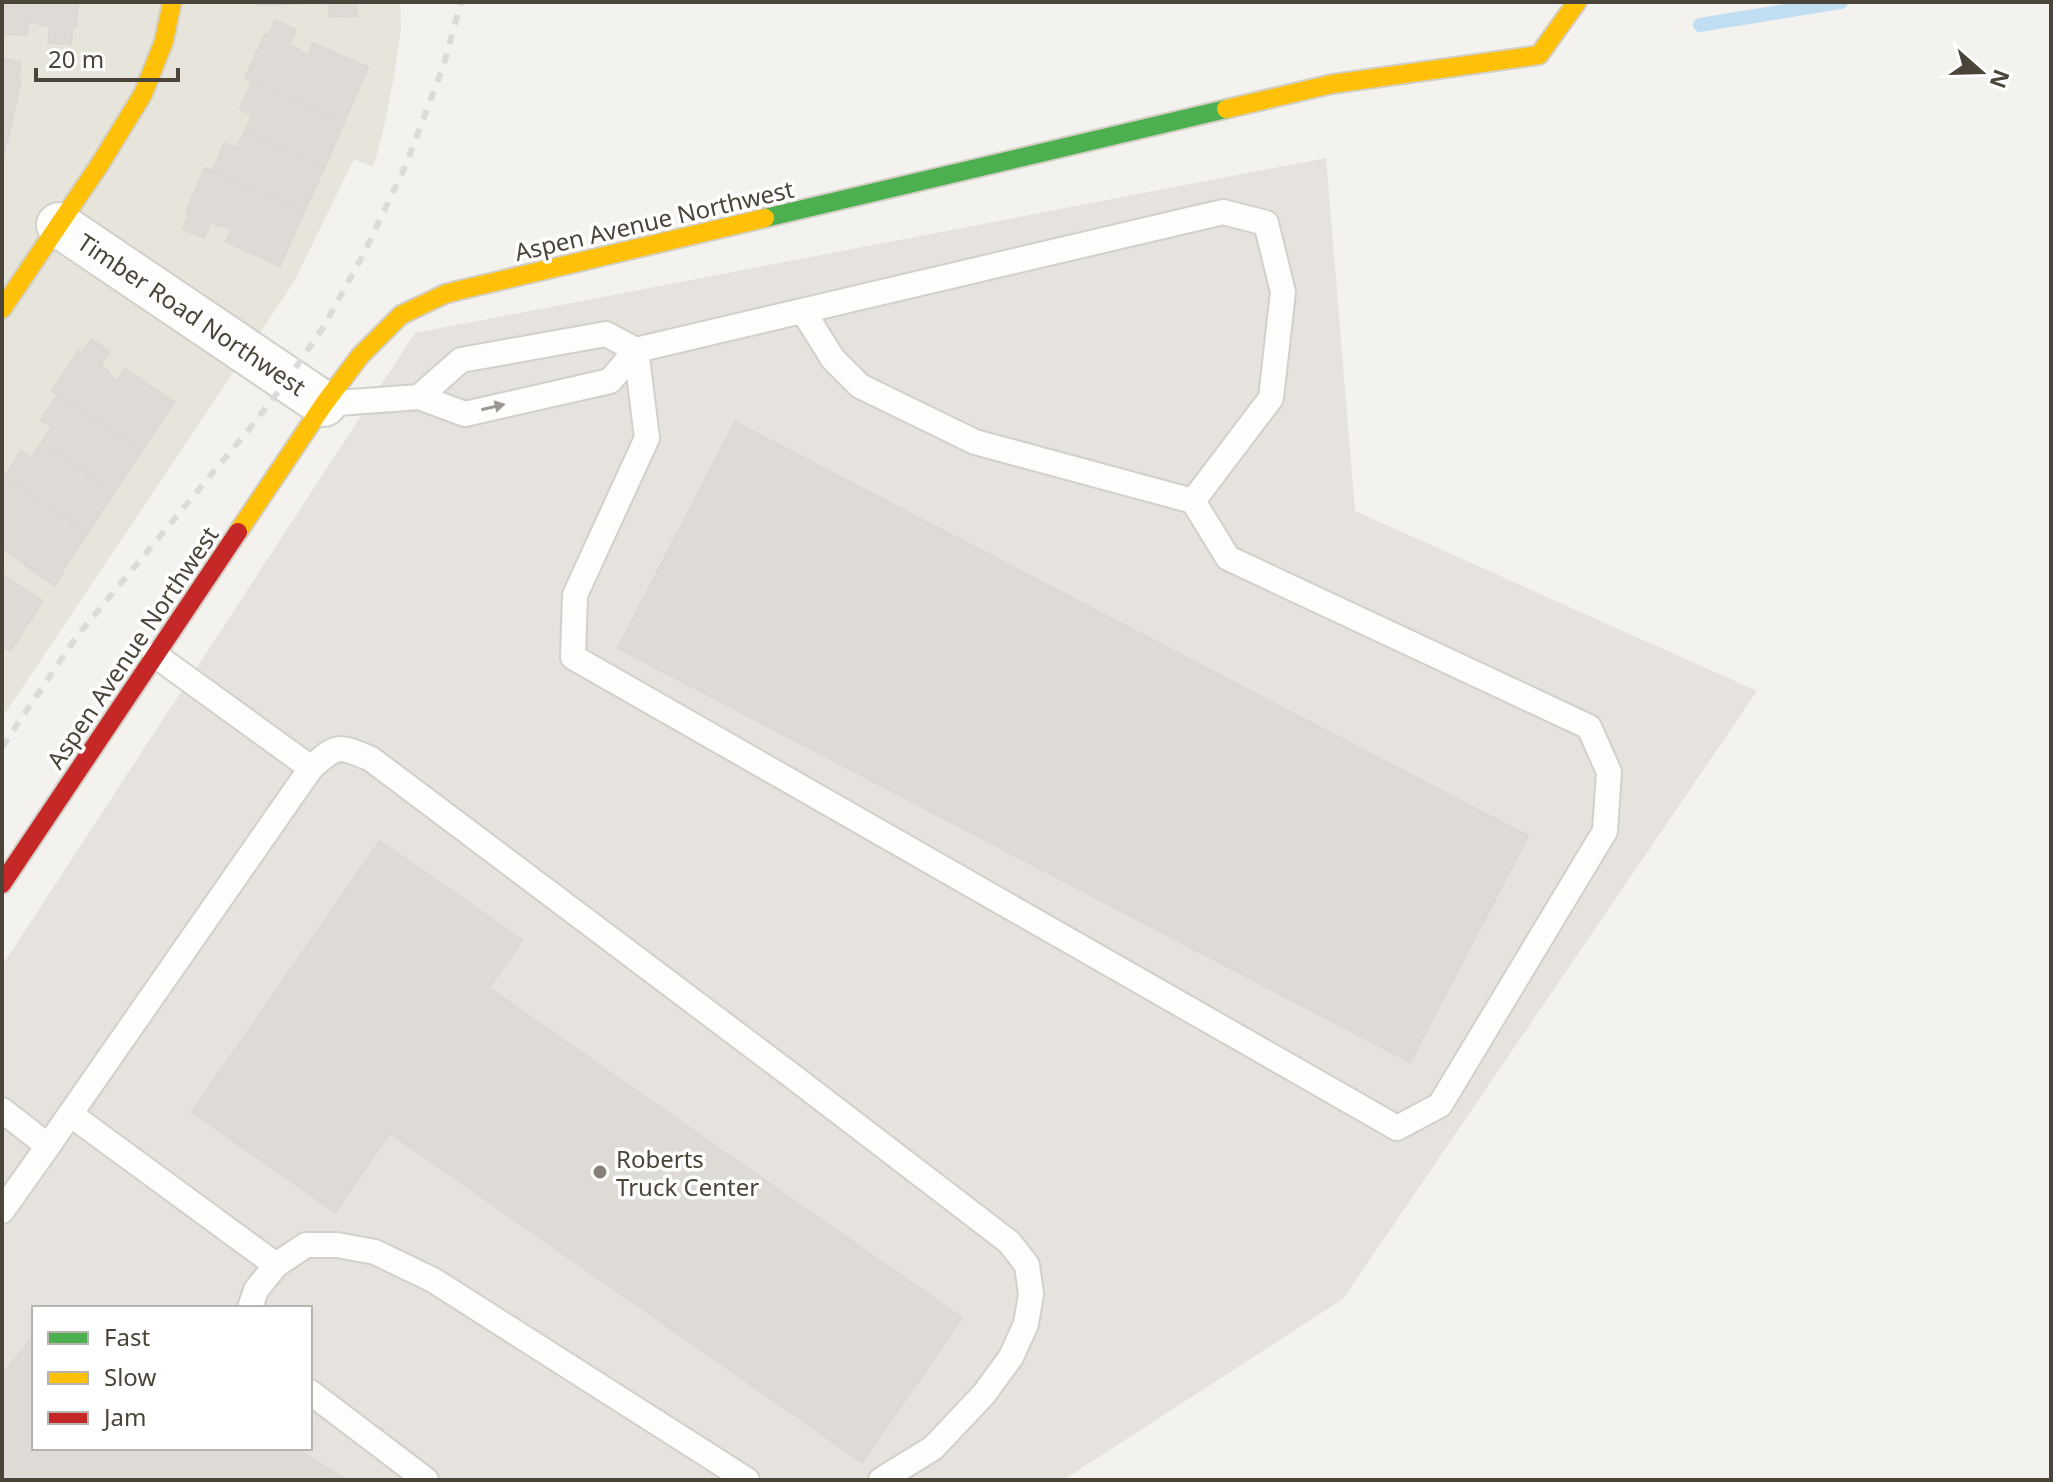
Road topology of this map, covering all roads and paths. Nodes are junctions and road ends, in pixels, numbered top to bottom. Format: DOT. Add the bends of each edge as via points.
graph roads {
  1 [pos="172,2"];
  2 [pos="1577,2"];
  3 [pos="59,225"];
  4 [pos="2,309"];
  5 [pos="803,311"];
  6 [pos="636,350"];
  7 [pos="419,397"];
  8 [pos="324,404"];
  9 [pos="1193,501"];
  10 [pos="155,655"];
  11 [pos="311,768"];
  12 [pos="2,884"];
  13 [pos="2,1110"];
  14 [pos="70,1114"];
  15 [pos="48,1146"];
  16 [pos="2,1211"];
  17 [pos="276,1265"];
  18 [pos="251,1306"];
  19 [pos="312,1394"];
  20 [pos="426,1480"];
  21 [pos="747,1480"];
  22 [pos="881,1480"];
  1 -- 3 [label="street" via="164,41 143,94"];
  2 -- 8 [label="street, Aspen Avenue Northwest" via="1539,55 1332,84 445,294 401,315 360,356"];
  3 -- 4 [label="street"];
  3 -- 8 [label="street, Timber Road Northwest"];
  5 -- 6 [label="lane"];
  5 -- 9 [label="lane" via="833,359 860,386 975,442"];
  5 -- 9 [label="lane" via="1223,212 1266,223 1283,292 1271,398"];
  6 -- 7 [label="lane" via="606,334 461,360"];
  7 -- 6 [label="lane, one-way" via="465,414 610,381"];
  6 -- 9 [label="lane" via="647,438 575,595 573,657 1397,1128 1440,1105 1605,831 1609,772 1589,727 1228,558"];
  7 -- 8 [label="lane"];
  8 -- 10 [label="street, Aspen Avenue Northwest"];
  10 -- 11 [label="lane"];
  10 -- 12 [label="street, Aspen Avenue Northwest"];
  11 -- 14 [label="lane"];
  11 -- 22 [label="lane" via="328,752 346,748 371,759 1009,1242 1027,1265 1031,1294 1026,1324 1011,1357 933,1448"];
  13 -- 15 [label="lane"];
  14 -- 15 [label="lane"];
  14 -- 17 [label="lane"];
  15 -- 16 [label="lane"];
  17 -- 18 [label="lane"];
  17 -- 21 [label="lane" via="306,1245 375,1252 433,1280"];
  19 -- 20 [label="lane"];
}
